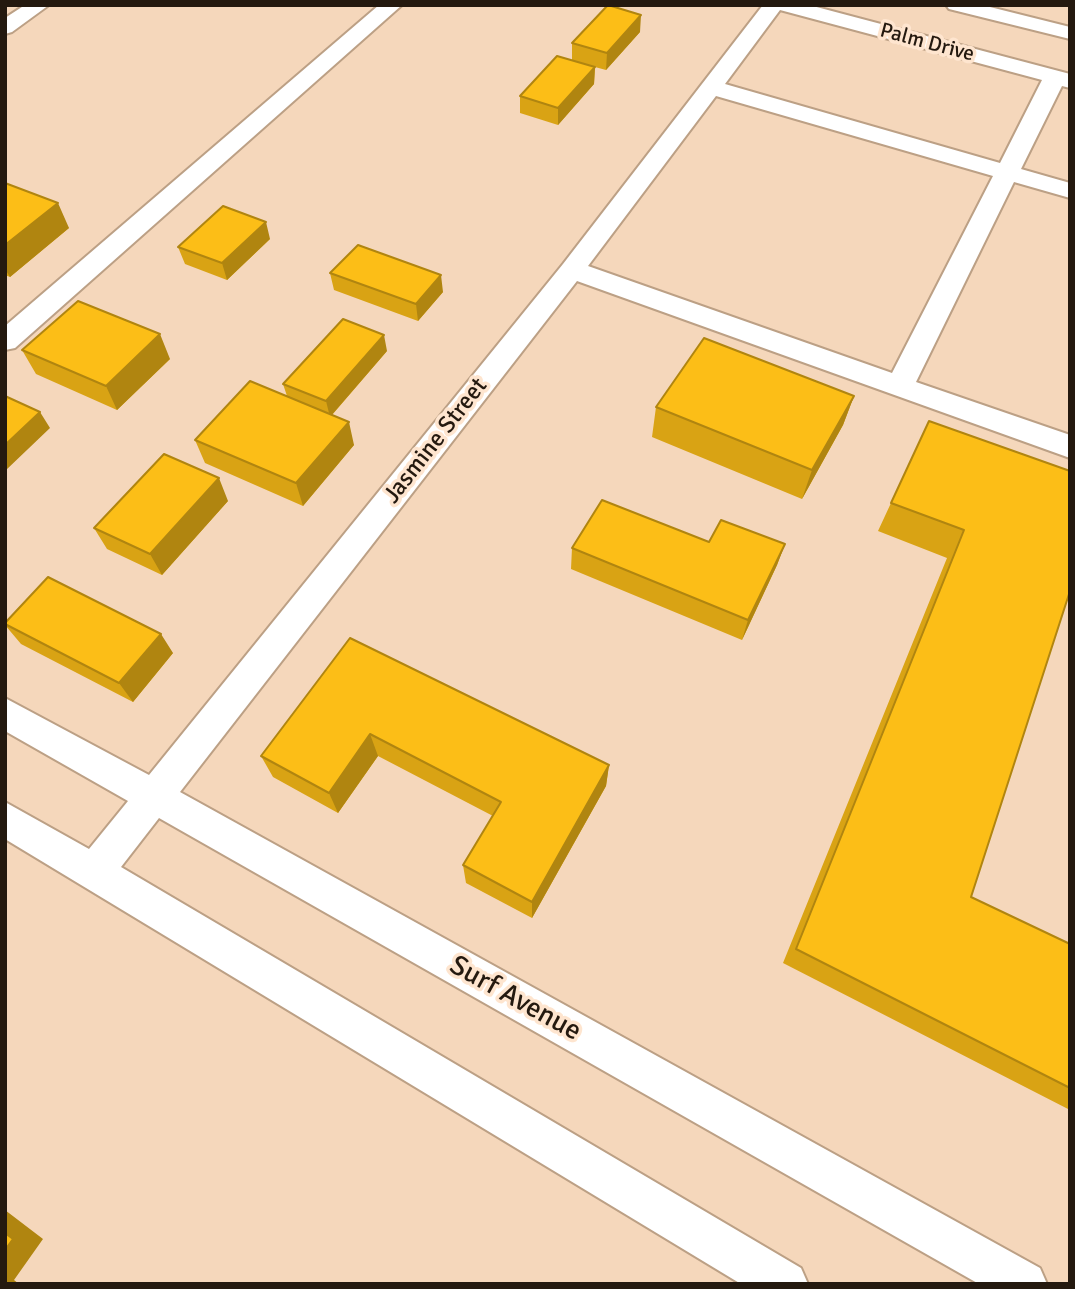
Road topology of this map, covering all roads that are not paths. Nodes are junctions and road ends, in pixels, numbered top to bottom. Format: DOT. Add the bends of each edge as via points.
graph roads {
  1 [pos="39,5"];
  2 [pos="392,5"];
  3 [pos="956,5"];
  4 [pos="786,6"];
  5 [pos="5,28"];
  6 [pos="1070,33"];
  7 [pos="1062,79"];
  8 [pos="711,87"];
  9 [pos="1006,172"];
  10 [pos="1070,191"];
  11 [pos="572,270"];
  12 [pos="5,341"];
  13 [pos="900,386"];
  14 [pos="1070,447"];
  15 [pos="5,713"];
  16 [pos="154,797"];
  17 [pos="5,819"];
  18 [pos="94,872"];
  19 [pos="785,1284"];
  20 [pos="1024,1284"];
  1 -- 5 [label="street"];
  2 -- 12 [label="street"];
  3 -- 6 [label="street"];
  4 -- 7 [label="street, Palm Drive"];
  4 -- 8 [label="street, Jasmine Street"];
  7 -- 9 [label="street"];
  8 -- 9 [label="street"];
  8 -- 11 [label="street, Jasmine Street"];
  9 -- 10 [label="street"];
  9 -- 13 [label="street"];
  11 -- 13 [label="street"];
  11 -- 16 [label="street, Jasmine Street"];
  13 -- 14 [label="street"];
  15 -- 16 [label="street, Surf Avenue"];
  16 -- 18 [label="street, Jasmine Street"];
  16 -- 20 [label="street, Surf Avenue"];
  17 -- 18 [label="street"];
  18 -- 19 [label="street"];
}
